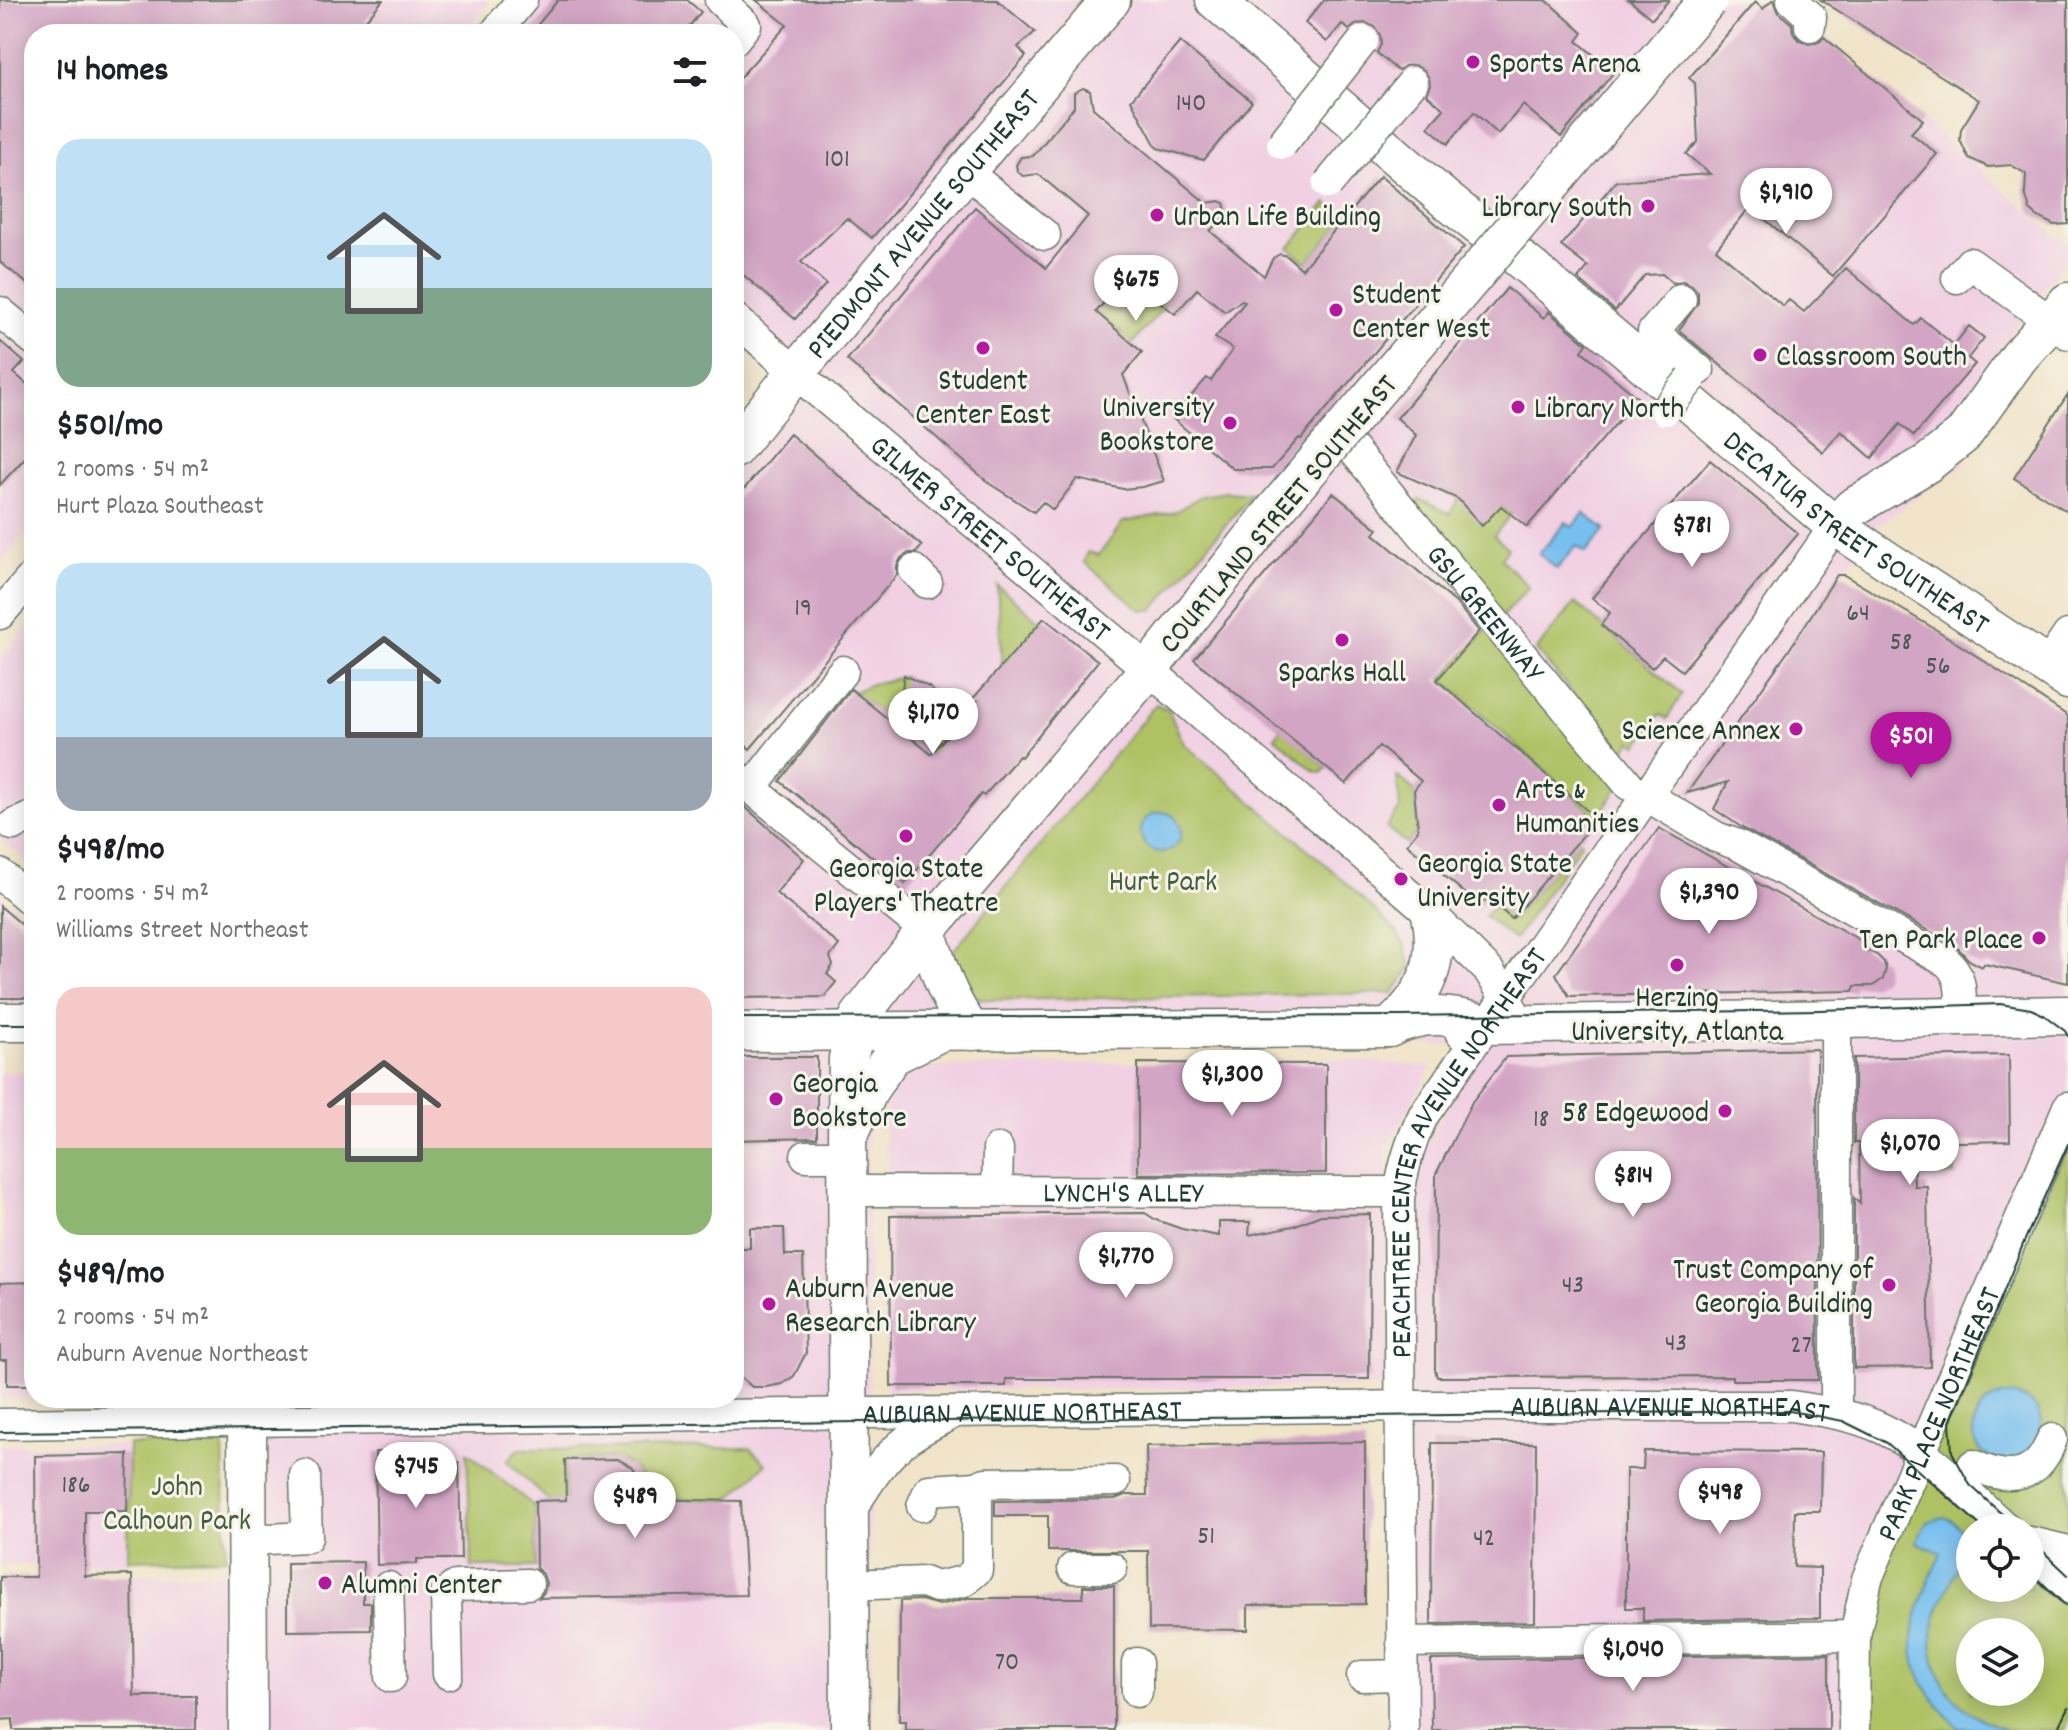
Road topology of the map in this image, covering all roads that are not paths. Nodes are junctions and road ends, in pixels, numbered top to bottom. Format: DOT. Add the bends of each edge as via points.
graph roads {
  1 [pos="522,0"];
  2 [pos="1111,0"];
  3 [pos="1215,0"];
  4 [pos="1708,0"];
  5 [pos="1722,0"];
  6 [pos="1792,0"];
  7 [pos="726,2"];
  8 [pos="502,24"];
  9 [pos="1810,26"];
  10 [pos="744,28"];
  11 [pos="1363,41"];
  12 [pos="1412,83"];
  13 [pos="1282,144"];
  14 [pos="966,172"];
  15 [pos="1328,184"];
  16 [pos="1045,235"];
  17 [pos="1507,249"];
  18 [pos="1970,262"];
  19 [pos="1681,299"];
  20 [pos="0,312"];
  21 [pos="2062,319"];
  22 [pos="744,327"];
  23 [pos="24,332"];
  24 [pos="796,372"];
  25 [pos="1665,410"];
  26 [pos="744,437"];
  27 [pos="1344,439"];
  28 [pos="1288,500"];
  29 [pos="1835,526"];
  30 [pos="24,586"];
  31 [pos="0,614"];
  32 [pos="2061,660"];
  33 [pos="1148,670"];
  34 [pos="843,671"];
  35 [pos="744,779"];
  36 [pos="744,783"];
  37 [pos="1638,790"];
  38 [pos="0,874"];
  39 [pos="24,894"];
  40 [pos="1431,914"];
  41 [pos="926,931"];
  42 [pos="2068,1015"];
  43 [pos="1505,1016"];
  44 [pos="1961,1016"];
  45 [pos="1836,1020"];
  46 [pos="0,1022"];
  47 [pos="24,1022"];
  48 [pos="1389,1028"];
  49 [pos="957,1031"];
  50 [pos="744,1032"];
  51 [pos="854,1032"];
  52 [pos="0,1042"];
  53 [pos="24,1042"];
  54 [pos="2068,1107"];
  55 [pos="987,1149"];
  56 [pos="806,1156"];
  57 [pos="847,1162"];
  58 [pos="987,1191"];
  59 [pos="1400,1192"];
  60 [pos="1399,1406"];
  61 [pos="248,1410"];
  62 [pos="955,1412"];
  63 [pos="848,1413"];
  64 [pos="1836,1413"];
  65 [pos="0,1424"];
  66 [pos="2052,1439"];
  67 [pos="1921,1452"];
  68 [pos="1973,1465"];
  69 [pos="305,1475"];
  70 [pos="1115,1481"];
  71 [pos="977,1487"];
  72 [pos="922,1506"];
  73 [pos="1990,1514"];
  74 [pos="848,1515"];
  75 [pos="248,1540"];
  76 [pos="2044,1551"];
  77 [pos="2068,1555"];
  78 [pos="2044,1563"];
  79 [pos="1073,1568"];
  80 [pos="1112,1568"];
  81 [pos="528,1584"];
  82 [pos="849,1585"];
  83 [pos="388,1587"];
  84 [pos="2068,1588"];
  85 [pos="1855,1636"];
  86 [pos="1402,1642"];
  87 [pos="448,1674"];
  88 [pos="1402,1675"];
  89 [pos="1362,1676"];
  90 [pos="391,1677"];
  91 [pos="248,1730"];
  92 [pos="850,1730"];
  93 [pos="1403,1730"];
  94 [pos="1854,1730"];
  1 -- 8 [label="street"];
  2 -- 14 [label="main road, PIEDMONT AVENUE SOUTHEAST"];
  3 -- 17 [label="main road, DECATUR STREET SOUTHEAST"];
  4 -- 28 [label="main road, COURTLAND STREET SOUTHEAST, bridge"];
  5 -- 17 [label="street"];
  6 -- 9 [label="street" via="1811,17"];
  7 -- 10 [label="street"];
  11 -- 13 [label="street, bridge"];
  12 -- 15 [label="street, bridge"];
  14 -- 16 [label="street"];
  14 -- 24 [label="main road, PIEDMONT AVENUE SOUTHEAST"];
  17 -- 27 [label="street"];
  17 -- 29 [label="main road, DECATUR STREET SOUTHEAST"];
  18 -- 21 [label="street"];
  19 -- 25 [label="street, bridge" via="1653,332 1699,370"];
  20 -- 23 [label="street"];
  21 -- 29 [label="main road" via="2019,357 1963,435 1928,463 1852,508"];
  22 -- 24 [label="street, GILMER STREET SOUTHEAST"];
  24 -- 26 [label="main road, PIEDMONT AVENUE SOUTHEAST"];
  24 -- 33 [label="street, GILMER STREET SOUTHEAST"];
  27 -- 28 [label="street"];
  27 -- 37 [label="street, GSU GREENWAY"];
  28 -- 33 [label="main road, COURTLAND STREET SOUTHEAST"];
  29 -- 32 [label="main road, DECATUR STREET SOUTHEAST"];
  29 -- 37 [label="street, PEACHTREE CENTER AVENUE NORTHEAST"];
  30 -- 31 [label="street"];
  33 -- 40 [label="street, GILMER STREET SOUTHEAST"];
  33 -- 41 [label="main road, COURTLAND STREET SOUTHEAST"];
  34 -- 35 [label="street"];
  36 -- 41 [label="street"];
  37 -- 43 [label="street, PEACHTREE CENTER AVENUE NORTHEAST"];
  37 -- 44 [label="street, GSU GREENWAY" via="1947,962 1959,979"];
  38 -- 39 [label="street"];
  40 -- 43 [label="street, GILMER STREET SOUTHEAST" via="1489,971"];
  40 -- 48 [label="main road" via="1432,964 1417,1000"];
  41 -- 49 [label="main road" via="961,1017"];
  41 -- 51 [label="main road, COURTLAND STREET SOUTHEAST" via="859,1017"];
  42 -- 44 [label="main road"];
  43 -- 45 [label="main road"];
  43 -- 48 [label="main road" via="1443,1036 1404,1037"];
  43 -- 59 [label="street, PEACHTREE CENTER AVENUE NORTHEAST" via="1423,1116 1410,1142"];
  44 -- 45 [label="main road"];
  45 -- 64 [label="street"];
  46 -- 47 [label="main road"];
  48 -- 49 [label="main road"];
  49 -- 51 [label="main road"];
  49 -- 57 [label="main road" via="892,1056 870,1088"];
  50 -- 51 [label="main road"];
  51 -- 57 [label="main road" via="848,1058"];
  52 -- 53 [label="main road"];
  54 -- 67 [label="street, PARK PLACE NORTHEAST"];
  55 -- 58 [label="street"];
  56 -- 57 [label="street, LYNCH'S ALLEY"];
  57 -- 58 [label="street, LYNCH'S ALLEY"];
  57 -- 63 [label="main road"];
  58 -- 59 [label="street, LYNCH'S ALLEY"];
  59 -- 60 [label="street, PEACHTREE CENTER AVENUE NORTHEAST"];
  60 -- 62 [label="street, AUBURN AVENUE NORTHEAST"];
  60 -- 64 [label="street, AUBURN AVENUE NORTHEAST" via="1792,1406"];
  60 -- 86 [label="street, PEACHTREE CENTER AVENUE NORTHEAST"];
  61 -- 63 [label="street, AUBURN AVENUE NORTHEAST"];
  61 -- 65 [label="street, AUBURN AVENUE NORTHEAST"];
  61 -- 75 [label="main road"];
  62 -- 63 [label="street, AUBURN AVENUE NORTHEAST"];
  62 -- 74 [label="street" via="891,1454"];
  63 -- 74 [label="main road"];
  64 -- 67 [label="street, AUBURN AVENUE NORTHEAST" via="1881,1428"];
  66 -- 68 [label="street" via="2047,1454 2023,1474 1993,1474"];
  67 -- 73 [label="street, AUBURN AVENUE NORTHEAST"];
  67 -- 85 [label="street, PARK PLACE NORTHEAST" via="1867,1579"];
  69 -- 75 [label="street" via="307,1537"];
  70 -- 71 [label="street"];
  71 -- 72 [label="street" via="929,1490"];
  71 -- 82 [label="street" via="977,1570 964,1581 936,1587 924,1582"];
  74 -- 82 [label="main road"];
  75 -- 91 [label="main road"];
  76 -- 77 [label="main road"];
  78 -- 84 [label="street"];
  79 -- 80 [label="street"];
  81 -- 87 [label="street" via="455,1586 446,1593"];
  82 -- 92 [label="main road"];
  83 -- 90 [label="street"];
  85 -- 86 [label="street"];
  85 -- 94 [label="street, PARK PLACE NORTHEAST"];
  86 -- 88 [label="street, PEACHTREE CENTER AVENUE NORTHEAST"];
  88 -- 89 [label="street"];
  88 -- 93 [label="street, PEACHTREE CENTER AVENUE NORTHEAST"];
}
